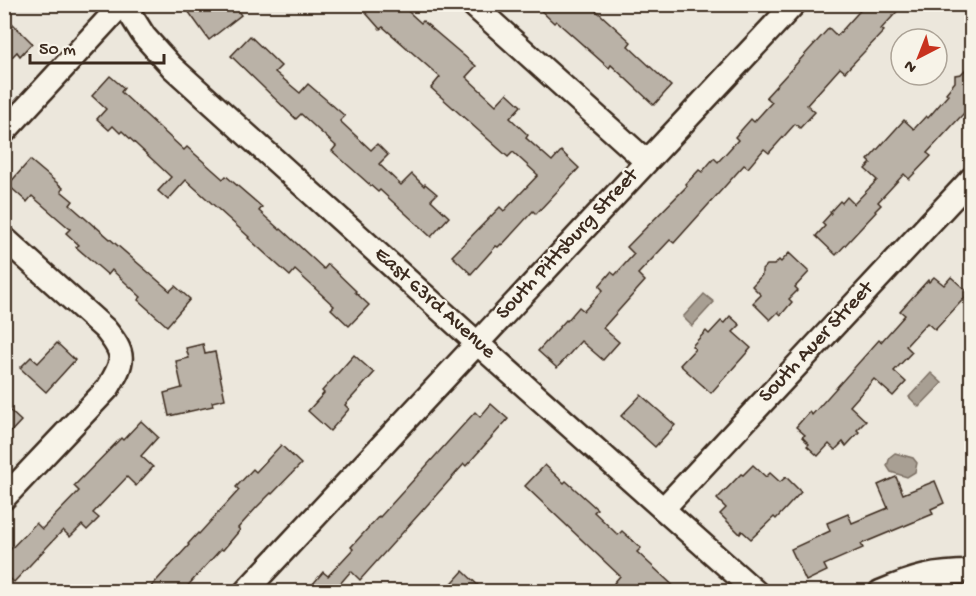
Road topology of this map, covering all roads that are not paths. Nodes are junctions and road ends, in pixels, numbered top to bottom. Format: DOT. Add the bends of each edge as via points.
graph roads {
  1 [pos="123,4"];
  2 [pos="472,4"];
  3 [pos="794,4"];
  4 [pos="4,132"];
  5 [pos="646,161"];
  6 [pos="972,178"];
  7 [pos="4,238"];
  8 [pos="477,343"];
  9 [pos="4,498"];
  10 [pos="663,509"];
  11 [pos="972,572"];
  12 [pos="245,591"];
  13 [pos="756,591"];
  14 [pos="880,591"];
  1 -- 4 [label="street"];
  1 -- 8 [label="street, East 63rd Avenue" via="144,36 172,67"];
  2 -- 5 [label="street"];
  3 -- 5 [label="street, South Pittsburg Street"];
  5 -- 8 [label="street, South Pittsburg Street"];
  6 -- 10 [label="street, South Auer Street"];
  7 -- 9 [label="street" via="105,328 118,345 121,358 108,388"];
  8 -- 10 [label="street, East 63rd Avenue"];
  8 -- 12 [label="street, South Pittsburg Street"];
  10 -- 13 [label="street, East 63rd Avenue"];
  11 -- 14 [label="street" via="927,574"];
}
